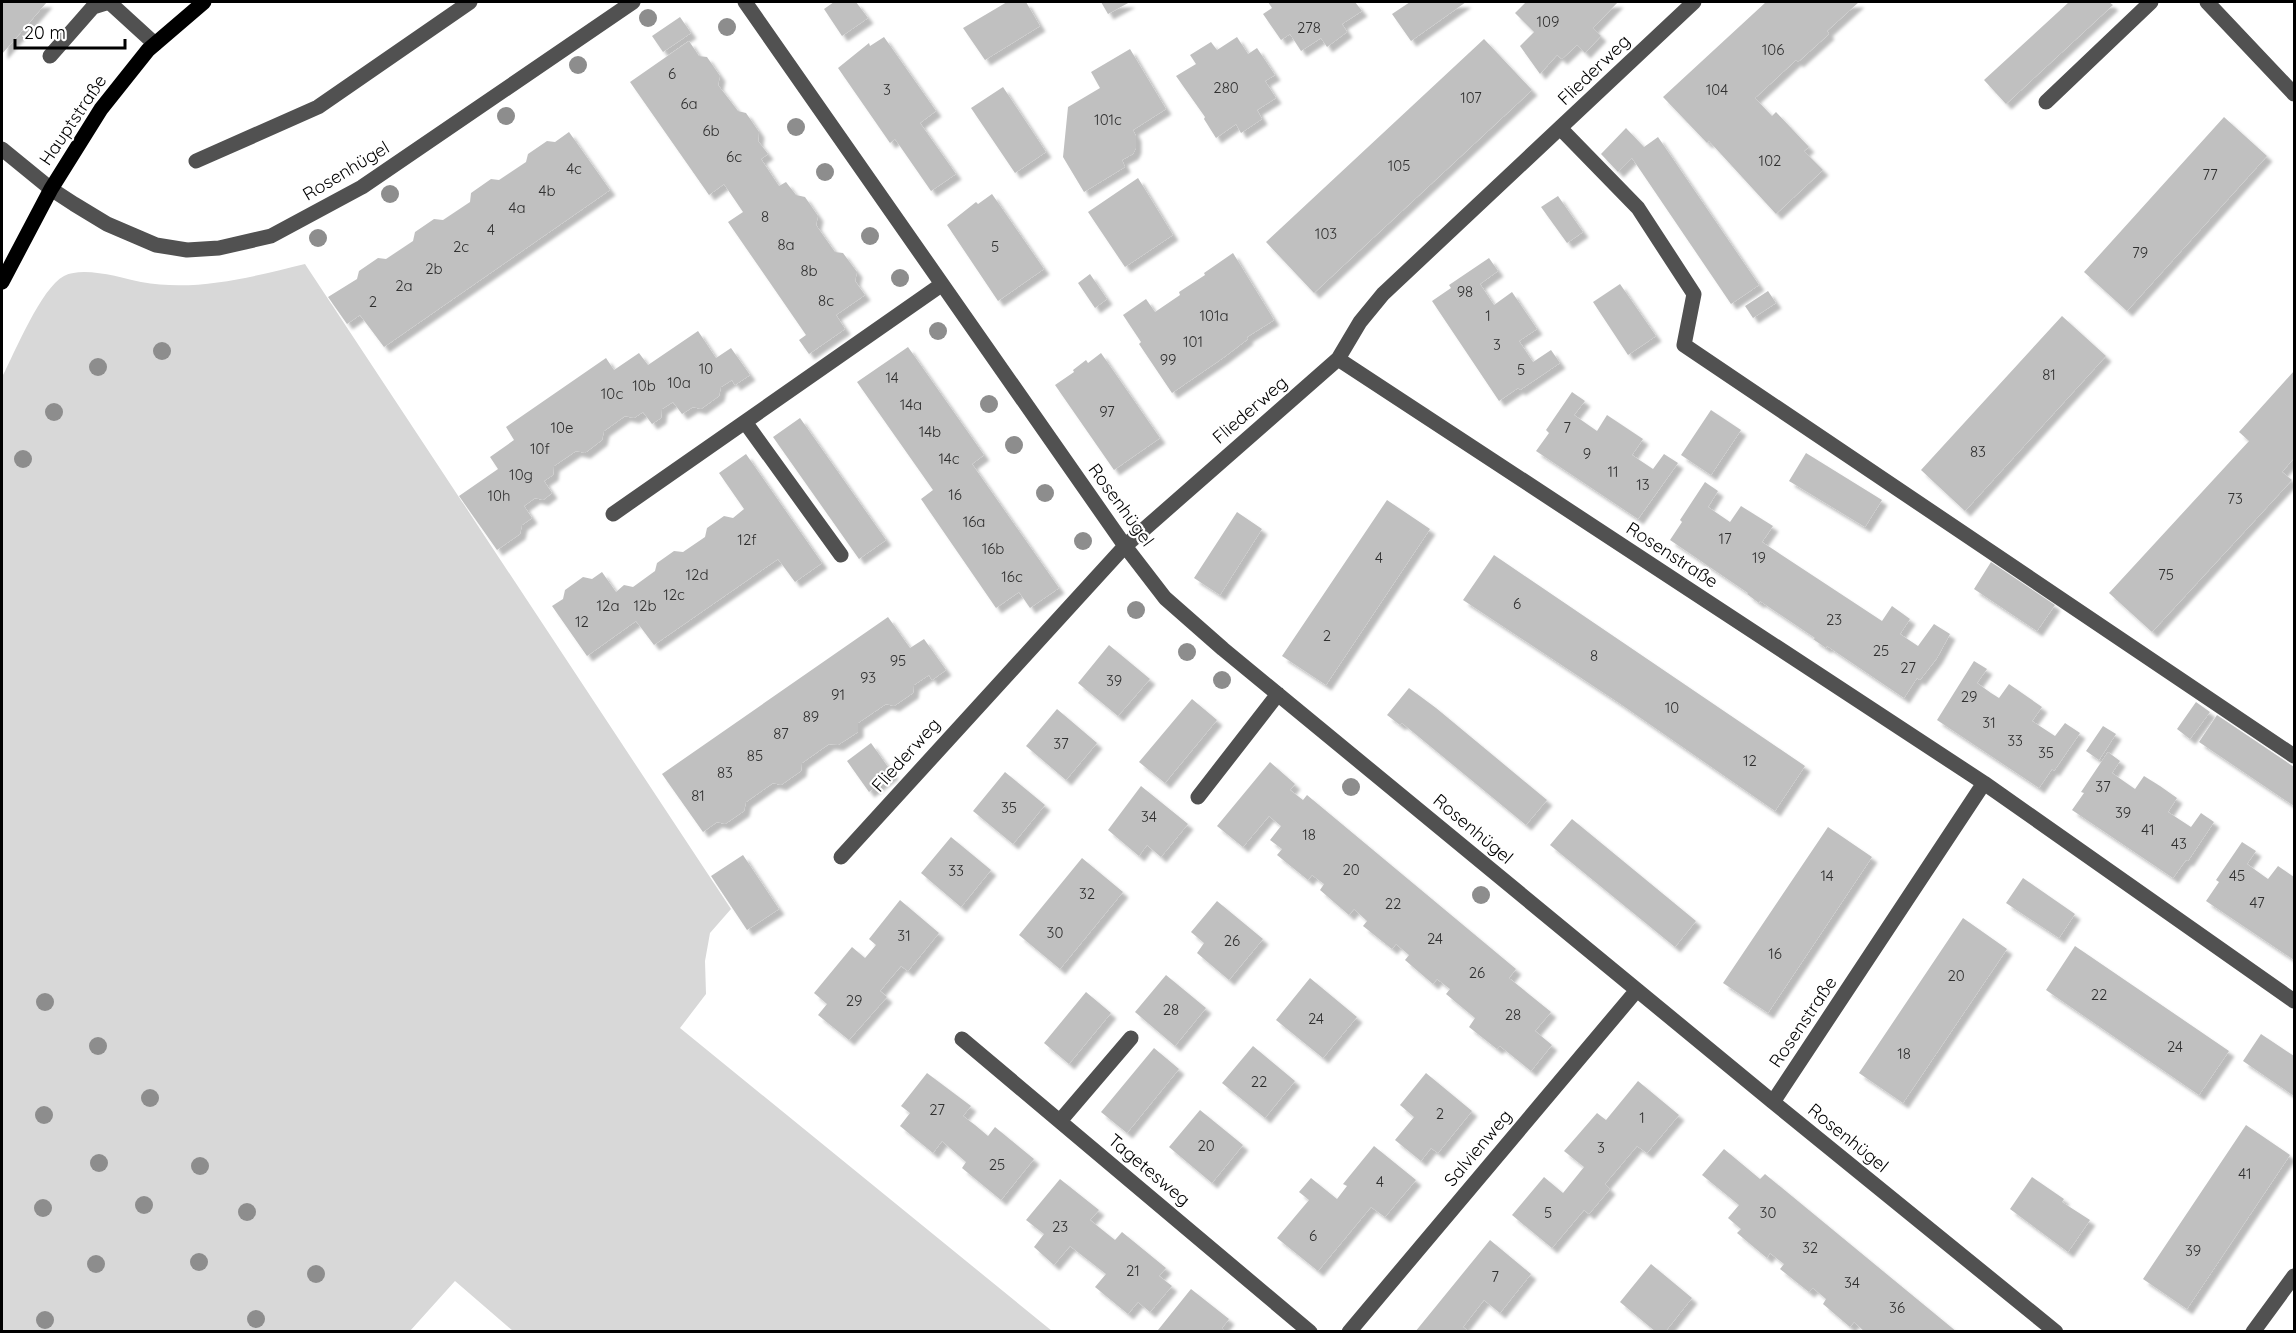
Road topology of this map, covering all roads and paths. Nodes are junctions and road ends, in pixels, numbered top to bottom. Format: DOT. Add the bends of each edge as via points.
graph roads {
  1 [pos="204,2"];
  2 [pos="470,2"];
  3 [pos="633,2"];
  4 [pos="745,2"];
  5 [pos="1694,2"];
  6 [pos="2151,2"];
  7 [pos="2207,2"];
  8 [pos="155,44"];
  9 [pos="50,56"];
  10 [pos="2295,94"];
  11 [pos="2046,102"];
  12 [pos="1561,129"];
  13 [pos="2,148"];
  14 [pos="196,161"];
  15 [pos="51,189"];
  16 [pos="2,282"];
  17 [pos="941,285"];
  18 [pos="1338,359"];
  19 [pos="745,422"];
  20 [pos="613,514"];
  21 [pos="1125,546"];
  22 [pos="842,555"];
  23 [pos="1278,694"];
  24 [pos="2295,756"];
  25 [pos="1984,783"];
  26 [pos="1198,797"];
  27 [pos="841,857"];
  28 [pos="1637,990"];
  29 [pos="2295,1001"];
  30 [pos="1131,1038"];
  31 [pos="962,1039"];
  32 [pos="1773,1102"];
  33 [pos="1060,1121"];
  34 [pos="2295,1276"];
  35 [pos="1310,1332"];
  36 [pos="1349,1332"];
  37 [pos="2056,1332"];
  38 [pos="2253,1332"];
  1 -- 8 [label="main road, Hauptstraße"];
  2 -- 14 [label="street" via="318,107"];
  3 -- 15 [label="street, Rosenhügel" via="362,188 271,236 219,248 187,250 156,244 107,224"];
  4 -- 17 [label="street, Rosenhügel"];
  5 -- 12 [label="street, Fliederweg"];
  6 -- 11 [label="street"];
  7 -- 10 [label="street"];
  8 -- 9 [label="street" via="110,2 93,7"];
  8 -- 15 [label="main road, Hauptstraße" via="101,109"];
  12 -- 18 [label="street, Fliederweg" via="1383,294"];
  12 -- 24 [label="street" via="1638,208 1694,294 1684,345"];
  13 -- 15 [label="street, Rosenhügel"];
  15 -- 16 [label="main road, Hauptstraße"];
  17 -- 19 [label="street"];
  17 -- 21 [label="street, Rosenhügel"];
  18 -- 21 [label="street, Fliederweg"];
  18 -- 25 [label="street, Rosenstraße"];
  19 -- 20 [label="street"];
  19 -- 22 [label="street"];
  21 -- 23 [label="street, Rosenhügel" via="1165,598"];
  21 -- 27 [label="street, Fliederweg"];
  23 -- 26 [label="street"];
  23 -- 28 [label="street, Rosenhügel"];
  25 -- 29 [label="street, Rosenstraße"];
  25 -- 32 [label="street, Rosenstraße"];
  28 -- 32 [label="street, Rosenhügel"];
  28 -- 36 [label="street, Salvienweg"];
  30 -- 33 [label="street"];
  31 -- 33 [label="street, Tagetesweg"];
  32 -- 37 [label="street, Rosenhügel"];
  33 -- 35 [label="street, Tagetesweg"];
  34 -- 38 [label="street"];
}
